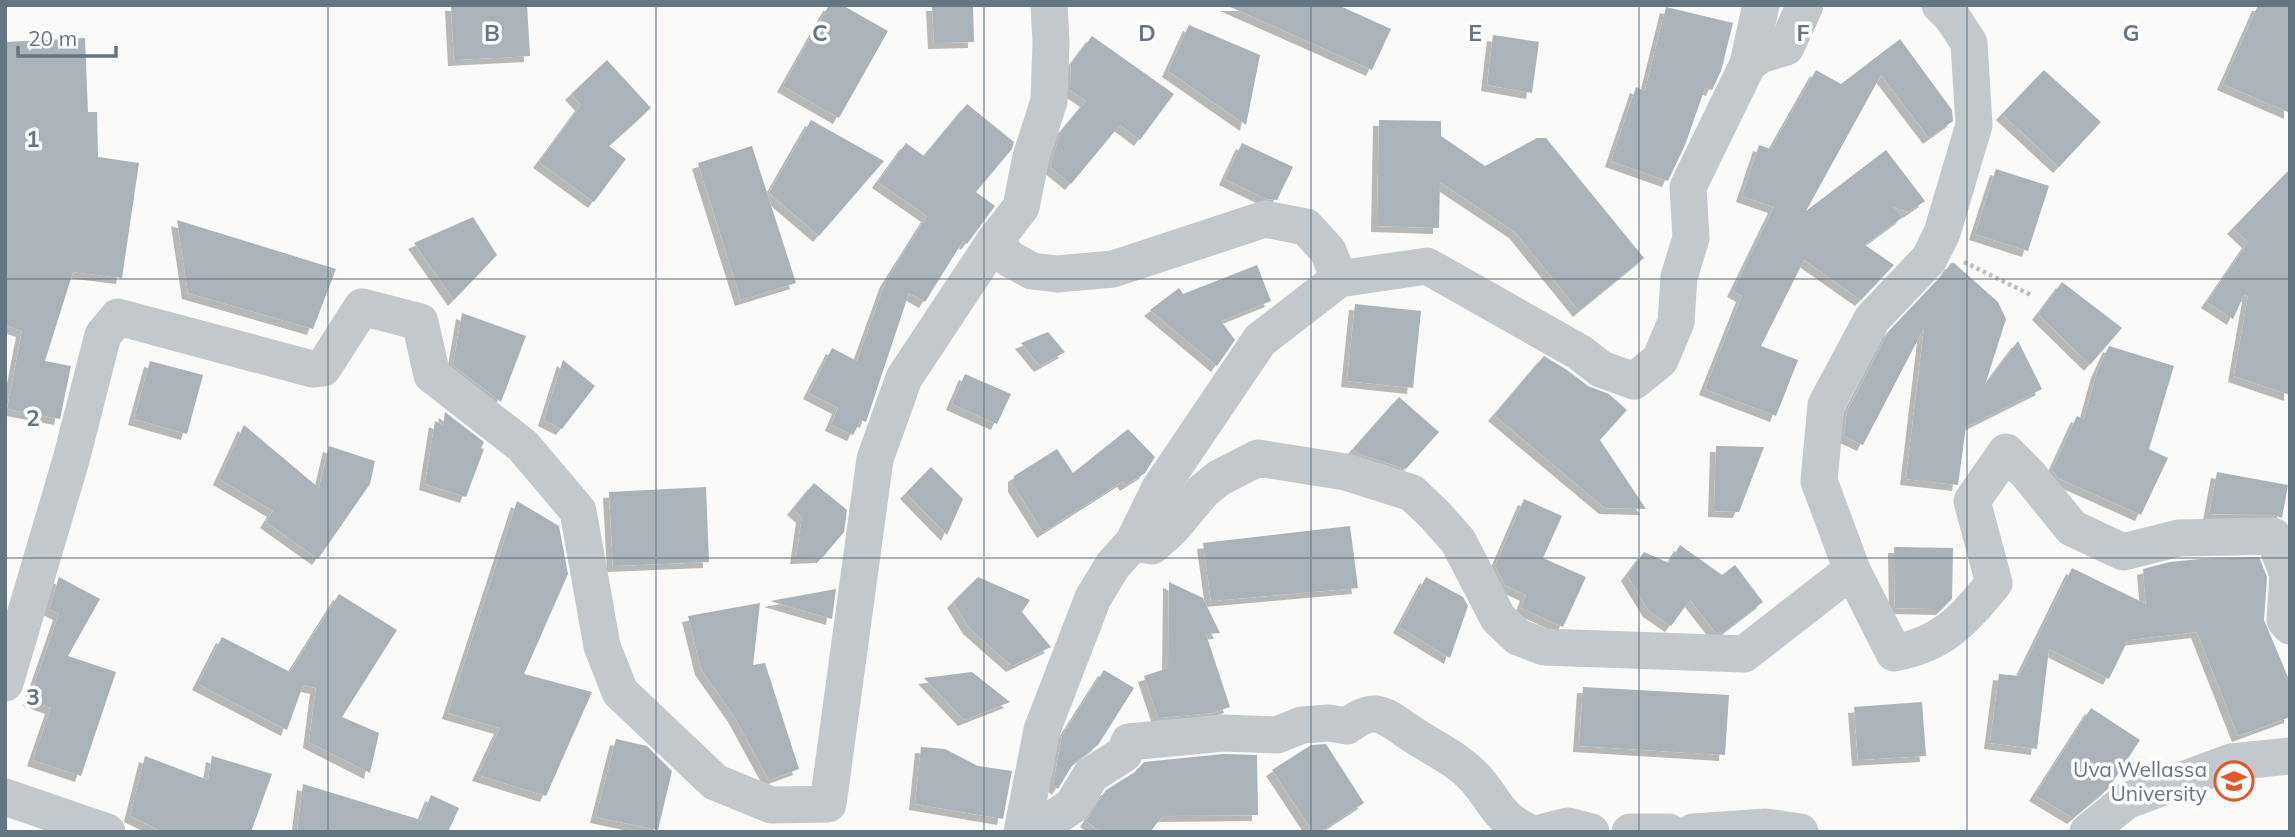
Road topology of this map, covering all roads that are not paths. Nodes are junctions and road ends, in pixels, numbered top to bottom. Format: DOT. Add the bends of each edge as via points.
graph roads {
  1 [pos="1049,5"];
  2 [pos="1761,5"];
  3 [pos="1805,5"];
  4 [pos="1940,5"];
  5 [pos="1748,64"];
  6 [pos="994,242"];
  7 [pos="1339,279"];
  8 [pos="1133,543"];
  9 [pos="1852,570"];
  10 [pos="2290,626"];
  11 [pos="5,683"];
  12 [pos="2290,756"];
  13 [pos="5,797"];
  14 [pos="107,832"];
  15 [pos="1022,832"];
  16 [pos="1032,832"];
  17 [pos="1528,832"];
  18 [pos="1544,832"];
  19 [pos="1591,832"];
  20 [pos="1630,832"];
  21 [pos="1669,832"];
  22 [pos="1693,832"];
  23 [pos="1800,832"];
  24 [pos="2088,832"];
  1 -- 6 [label="street" via="1049,102 1021,206"];
  2 -- 5 [label="street"];
  3 -- 5 [label="street" via="1786,47"];
  4 -- 9 [label="street" via="1969,43 1974,125 1942,233 1929,259 1872,319 1826,405 1819,481"];
  5 -- 7 [label="street" via="1688,187 1691,238 1679,277 1676,322 1660,360 1634,381 1601,369 1427,266"];
  6 -- 7 [label="street" via="1010,259 1032,271 1069,273 1113,269 1265,219 1306,227 1328,251"];
  6 -- 11 [label="street" via="904,378 875,459 828,804 771,805 715,782 620,692 602,646 578,511 523,446 432,375 420,322 362,307 323,368 312,369 118,317 103,335"];
  7 -- 8 [label="street" via="1260,340 1160,488"];
  8 -- 9 [label="street" via="1152,546 1203,491 1258,458 1346,472 1412,493 1458,541 1499,618 1518,637 1544,648 1744,654"];
  8 -- 15 [label="street" via="1093,598 1042,730"];
  9 -- 10 [label="street" via="1894,653 1920,649 1962,622 1994,583 1972,501 2006,452 2071,528 2123,552 2179,538 2273,536 2288,574 2285,620"];
  12 -- 24 [label="street" via="2231,762 2126,801"];
  13 -- 14 [label="street"];
  16 -- 17 [label="street" via="1072,806 1091,775 1124,754 1129,742 1223,733 1277,735 1302,724 1347,726 1377,714 1454,758 1476,779 1503,817"];
  18 -- 19 [label="street" via="1568,826"];
  20 -- 21 [label="street"];
  22 -- 23 [label="street" via="1766,827"];
}
